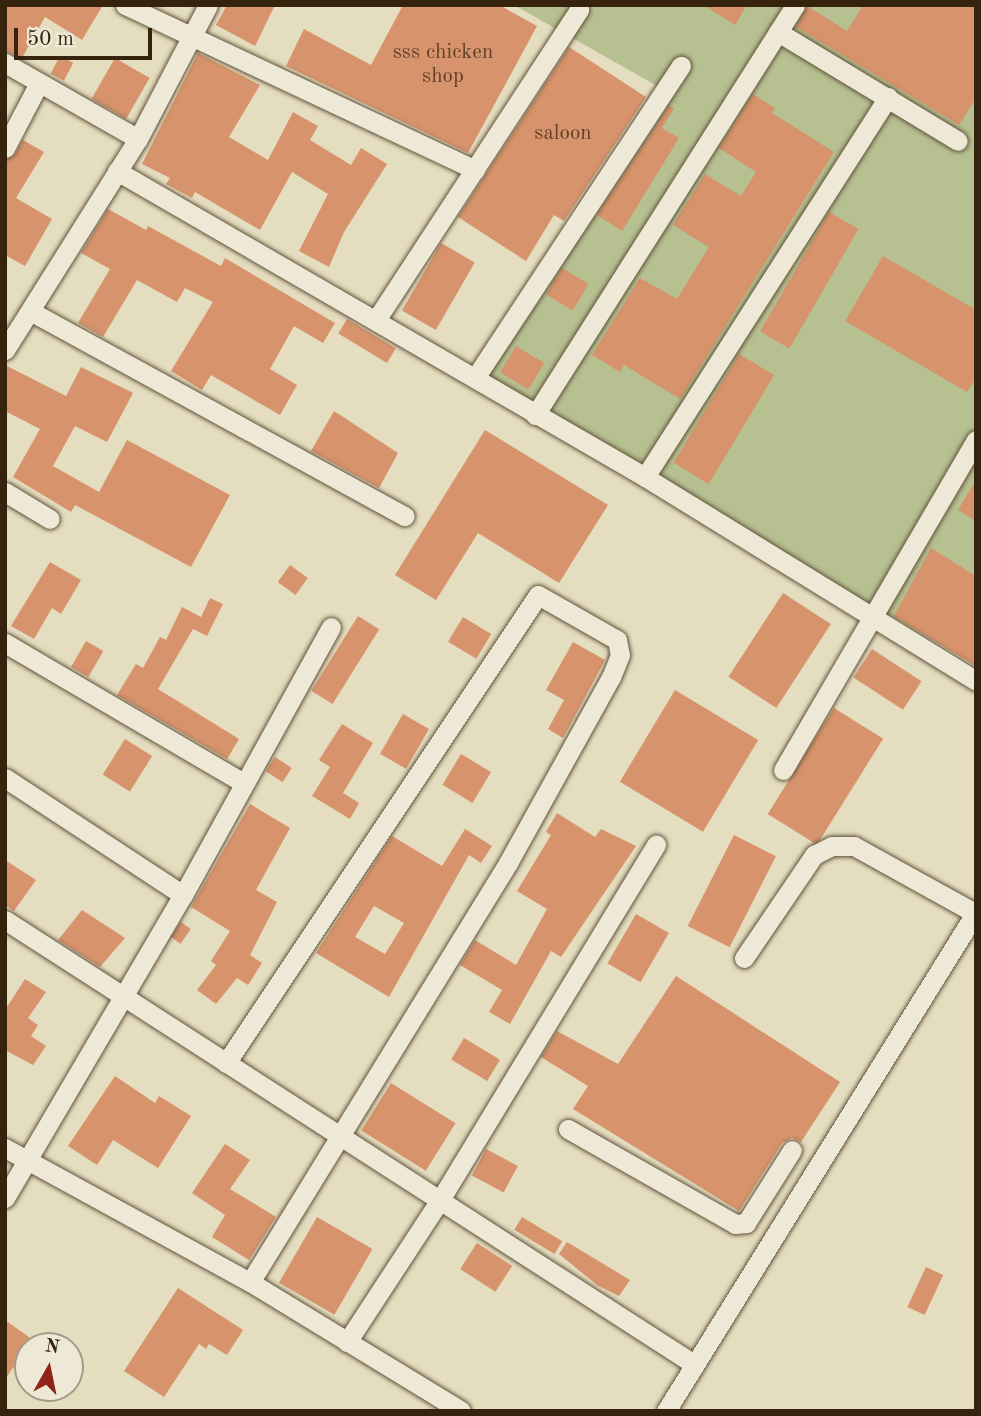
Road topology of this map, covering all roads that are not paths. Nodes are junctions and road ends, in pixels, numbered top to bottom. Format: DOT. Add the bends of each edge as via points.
graph roads {
  1 [pos="125,5"];
  2 [pos="208,5"];
  3 [pos="794,5"];
  4 [pos="579,10"];
  5 [pos="778,32"];
  6 [pos="191,39"];
  7 [pos="5,63"];
  8 [pos="681,66"];
  9 [pos="39,83"];
  10 [pos="888,97"];
  11 [pos="138,139"];
  12 [pos="958,141"];
  13 [pos="5,148"];
  14 [pos="474,170"];
  15 [pos="117,171"];
  16 [pos="30,311"];
  17 [pos="376,320"];
  18 [pos="5,350"];
  19 [pos="475,378"];
  20 [pos="535,415"];
  21 [pos="976,440"];
  22 [pos="645,477"];
  23 [pos="5,492"];
  24 [pos="405,516"];
  25 [pos="50,519"];
  26 [pos="870,619"];
  27 [pos="331,627"];
  28 [pos="5,643"];
  29 [pos="976,681"];
  30 [pos="783,770"];
  31 [pos="5,778"];
  32 [pos="244,783"];
  33 [pos="656,845"];
  34 [pos="183,895"];
  35 [pos="976,913"];
  36 [pos="5,920"];
  37 [pos="744,958"];
  38 [pos="123,996"];
  39 [pos="226,1063"];
  40 [pos="568,1129"];
  41 [pos="337,1135"];
  42 [pos="5,1149"];
  43 [pos="30,1162"];
  44 [pos="811,1176"];
  45 [pos="773,1180"];
  46 [pos="798,1196"];
  47 [pos="5,1198"];
  48 [pos="440,1200"];
  49 [pos="754,1211"];
  50 [pos="780,1226"];
  51 [pos="250,1282"];
  52 [pos="347,1342"];
  53 [pos="694,1364"];
  54 [pos="461,1411"];
  55 [pos="666,1411"];
  1 -- 6 [label="street"];
  2 -- 6 [label="street"];
  3 -- 5 [label="street"];
  4 -- 14 [label="street"];
  5 -- 10 [label="street"];
  5 -- 20 [label="street"];
  6 -- 11 [label="street"];
  6 -- 14 [label="street"];
  7 -- 9 [label="street"];
  8 -- 19 [label="street"];
  9 -- 11 [label="street"];
  9 -- 13 [label="street"];
  10 -- 12 [label="street"];
  10 -- 22 [label="street"];
  11 -- 15 [label="street"];
  14 -- 17 [label="street"];
  15 -- 16 [label="street"];
  15 -- 17 [label="street"];
  16 -- 18 [label="street"];
  16 -- 24 [label="street"];
  17 -- 19 [label="street"];
  19 -- 20 [label="street"];
  20 -- 22 [label="street"];
  21 -- 26 [label="street"];
  22 -- 26 [label="street"];
  23 -- 25 [label="street"];
  26 -- 29 [label="street"];
  26 -- 30 [label="street"];
  27 -- 32 [label="street"];
  28 -- 32 [label="street"];
  31 -- 34 [label="street"];
  32 -- 34 [label="street"];
  33 -- 48 [label="street"];
  34 -- 38 [label="street"];
  35 -- 37 [label="street" via="854,846 832,846 806,865"];
  35 -- 44 [label="street"];
  36 -- 38 [label="street"];
  38 -- 39 [label="street"];
  38 -- 43 [label="street"];
  39 -- 41 [label="street"];
  39 -- 41 [label="street" via="538,595 602,630 617,640 620,655 611,677 508,863"];
  40 -- 49 [label="street" via="735,1224 746,1223"];
  41 -- 48 [label="street"];
  41 -- 51 [label="street"];
  42 -- 43 [label="street"];
  43 -- 47 [label="street"];
  43 -- 51 [label="street"];
  44 -- 45 [label="street" via="788,1155"];
  44 -- 46 [label="street"];
  45 -- 46 [label="street"];
  45 -- 49 [label="street"];
  46 -- 50 [label="street"];
  48 -- 52 [label="street"];
  48 -- 53 [label="street"];
  49 -- 50 [label="street"];
  50 -- 53 [label="street"];
  51 -- 52 [label="street"];
  52 -- 54 [label="street"];
  53 -- 55 [label="street"];
}
